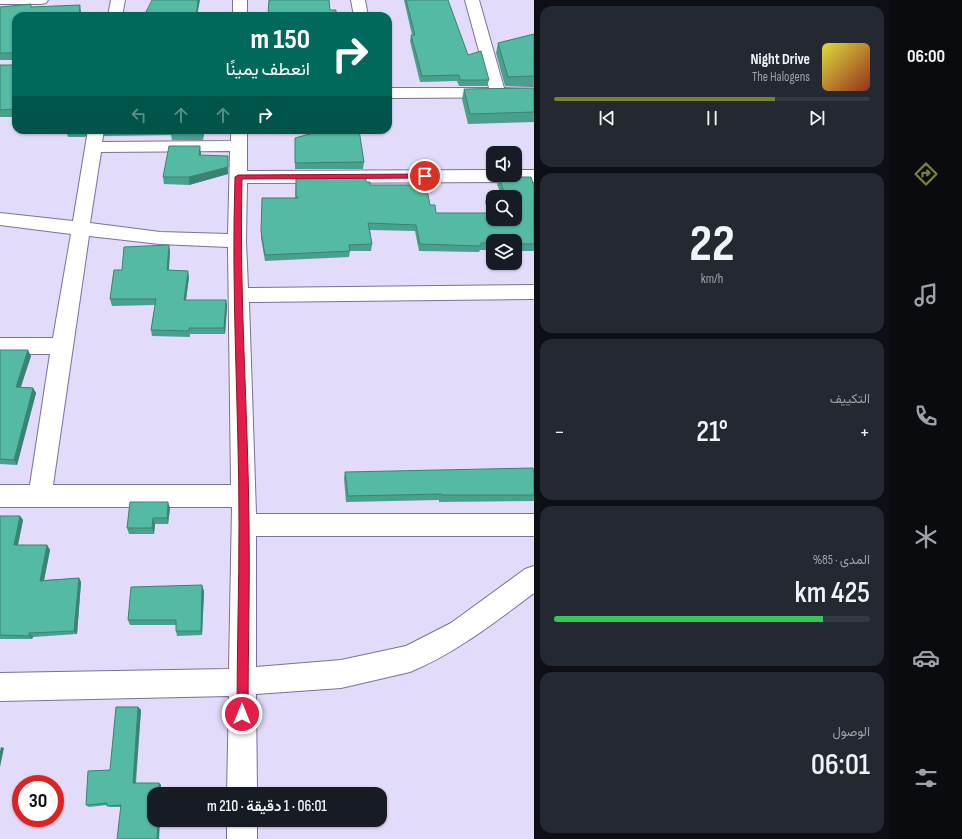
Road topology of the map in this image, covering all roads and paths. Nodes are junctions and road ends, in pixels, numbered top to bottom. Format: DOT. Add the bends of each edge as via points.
graph roads {
  1 [pos="0,0"];
  2 [pos="41,0"];
  3 [pos="118,0"];
  4 [pos="240,0"];
  5 [pos="358,0"];
  6 [pos="472,0"];
  7 [pos="116,12"];
  8 [pos="240,12"];
  9 [pos="360,12"];
  10 [pos="498,92"];
  11 [pos="534,92"];
  12 [pos="392,93"];
  13 [pos="238,138"];
  14 [pos="95,139"];
  15 [pos="534,176"];
  16 [pos="238,177"];
  17 [pos="0,219"];
  18 [pos="80,228"];
  19 [pos="236,241"];
  20 [pos="534,292"];
  21 [pos="239,295"];
  22 [pos="0,346"];
  23 [pos="62,346"];
  24 [pos="0,496"];
  25 [pos="243,496"];
  26 [pos="40,497"];
  27 [pos="244,524"];
  28 [pos="534,525"];
  29 [pos="534,578"];
  30 [pos="242,682"];
  31 [pos="0,687"];
  32 [pos="242,787"];
  33 [pos="242,827"];
  34 [pos="242,839"];
  1 -- 2 [label="street"];
  3 -- 7 [label="street"];
  4 -- 8 [label="street"];
  5 -- 9 [label="street"];
  6 -- 10 [label="street"];
  10 -- 11 [label="street"];
  10 -- 12 [label="street"];
  13 -- 14 [label="street"];
  13 -- 16 [label="street"];
  14 -- 18 [label="street"];
  15 -- 16 [label="street"];
  16 -- 19 [label="street"];
  17 -- 18 [label="street"];
  18 -- 19 [label="street" via="160,238"];
  18 -- 23 [label="street"];
  19 -- 21 [label="street"];
  20 -- 21 [label="street"];
  21 -- 25 [label="street"];
  22 -- 23 [label="street"];
  23 -- 26 [label="street"];
  24 -- 26 [label="street"];
  25 -- 26 [label="street"];
  25 -- 27 [label="street"];
  27 -- 28 [label="street"];
  27 -- 30 [label="street"];
  29 -- 30 [label="street" via="460,632 410,659 341,674"];
  30 -- 31 [label="street"];
  30 -- 32 [label="street"];
  33 -- 34 [label="street"];
}
